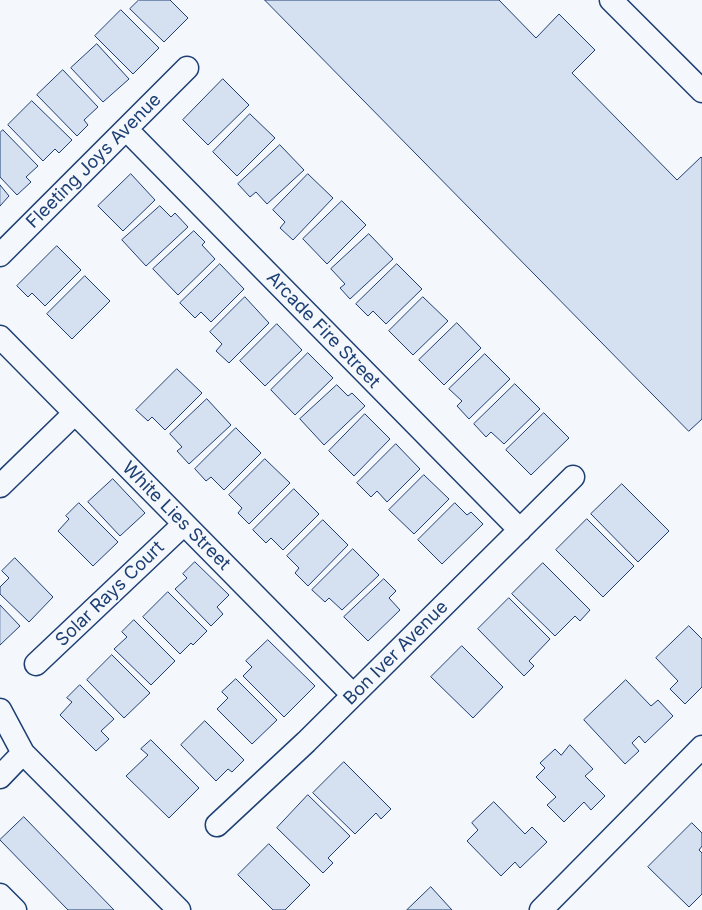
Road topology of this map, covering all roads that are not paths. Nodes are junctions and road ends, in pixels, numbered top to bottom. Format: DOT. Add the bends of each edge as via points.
graph roads {
  1 [pos="611,0"];
  2 [pos="187,68"];
  3 [pos="702,91"];
  4 [pos="126,129"];
  5 [pos="0,255"];
  6 [pos="0,338"];
  7 [pos="75,413"];
  8 [pos="573,477"];
  9 [pos="0,486"];
  10 [pos="184,524"];
  11 [pos="520,530"];
  12 [pos="36,664"];
  13 [pos="353,696"];
  14 [pos="0,710"];
  15 [pos="0,743"];
  16 [pos="23,754"];
  17 [pos="699,756"];
  18 [pos="0,777"];
  19 [pos="217,825"];
  20 [pos="0,895"];
  21 [pos="15,910"];
  22 [pos="179,910"];
  23 [pos="541,910"];
  1 -- 3 [label="street"];
  2 -- 4 [label="street, Fleeting Joys Avenue"];
  4 -- 5 [label="street, Fleeting Joys Avenue"];
  4 -- 11 [label="street, Arcade Fire Street"];
  6 -- 7 [label="street, White Lies Street"];
  7 -- 9 [label="street"];
  7 -- 10 [label="street, White Lies Street"];
  8 -- 11 [label="street, Bon Iver Avenue"];
  10 -- 12 [label="street, Solar Rays Court"];
  10 -- 13 [label="street, White Lies Street"];
  11 -- 13 [label="street, Bon Iver Avenue"];
  13 -- 19 [label="street, Bon Iver Avenue"];
  14 -- 16 [label="street"];
  15 -- 16 [label="street"];
  16 -- 18 [label="street"];
  16 -- 22 [label="street"];
  17 -- 23 [label="street"];
  20 -- 21 [label="street"];
}
